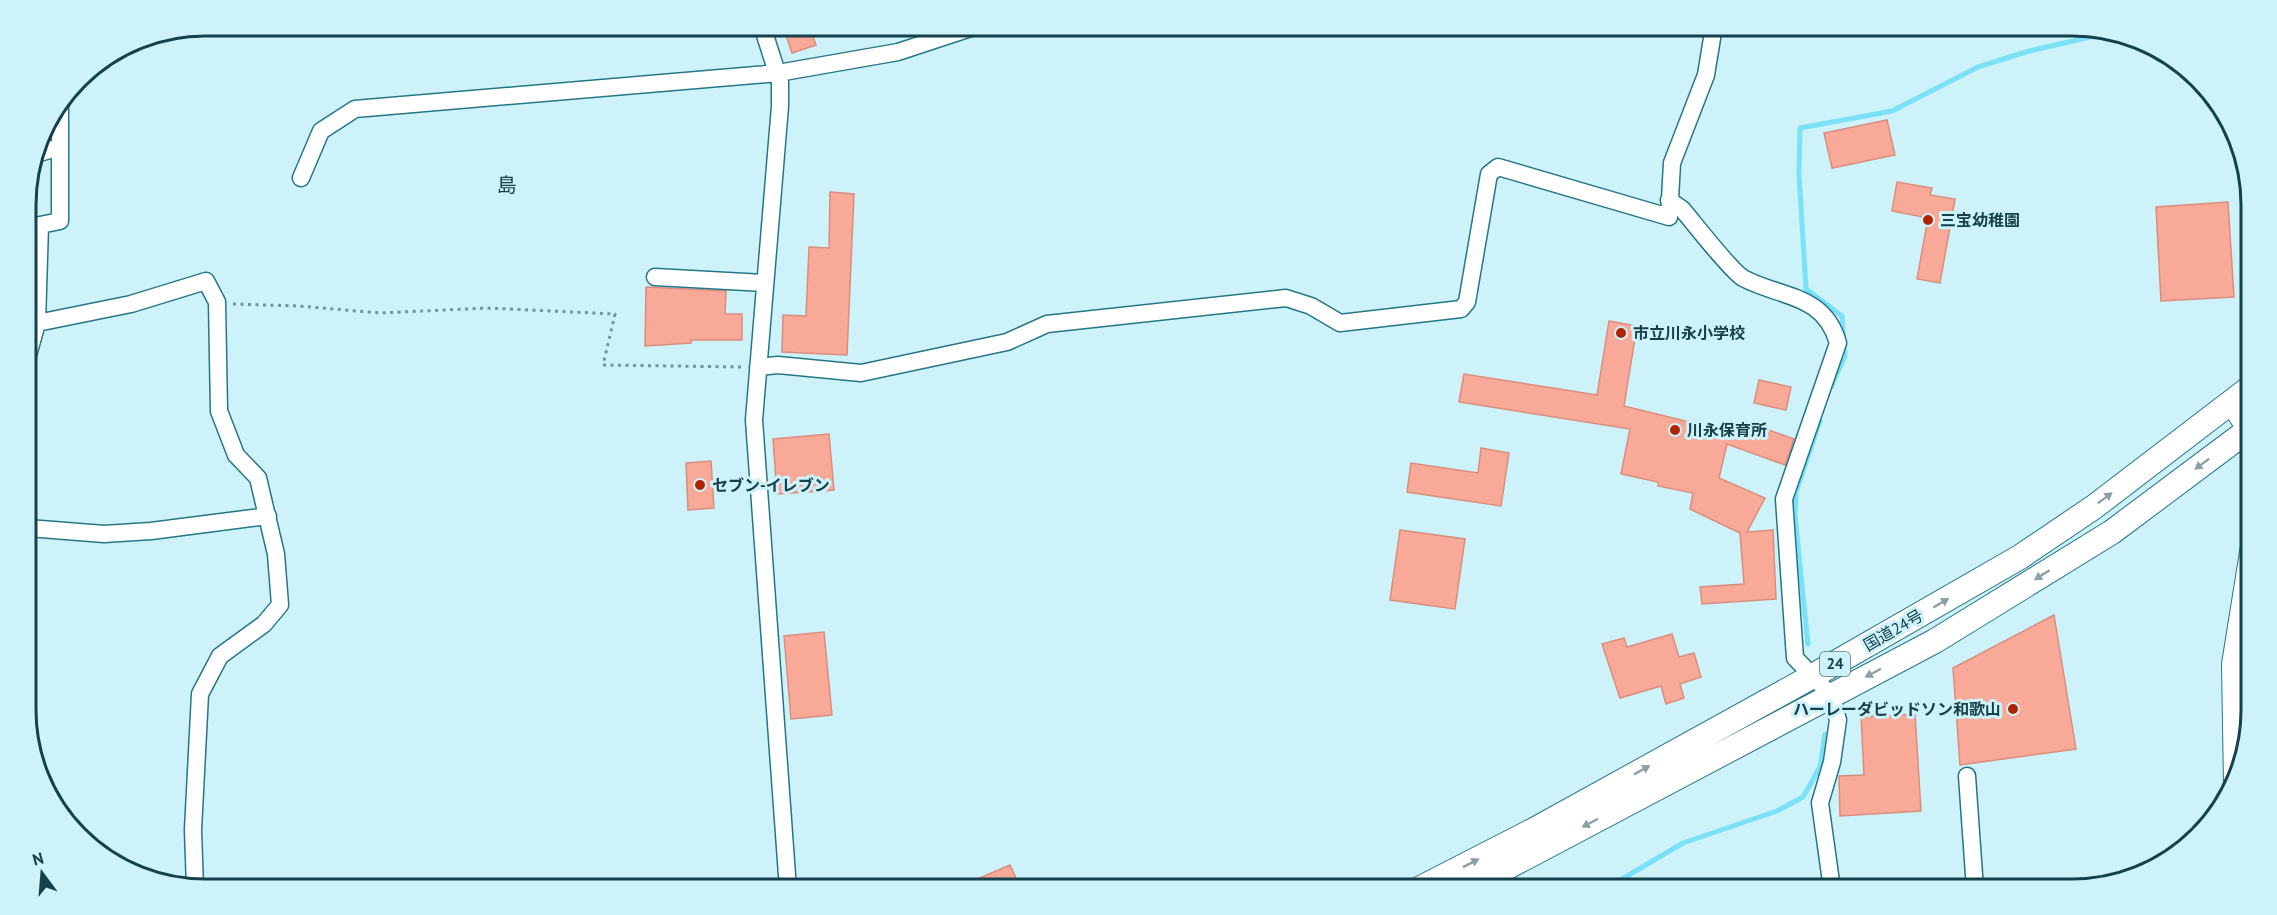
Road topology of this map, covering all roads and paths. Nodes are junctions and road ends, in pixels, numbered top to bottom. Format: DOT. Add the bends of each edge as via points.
graph roads {
  1 [pos="765,36"];
  2 [pos="946,36"];
  3 [pos="1712,36"];
  4 [pos="777,74"];
  5 [pos="60,118"];
  6 [pos="60,147"];
  7 [pos="45,151"];
  8 [pos="301,178"];
  9 [pos="1669,200"];
  10 [pos="655,277"];
  11 [pos="765,283"];
  12 [pos="217,302"];
  13 [pos="37,323"];
  14 [pos="36,327"];
  15 [pos="758,367"];
  16 [pos="2241,396"];
  17 [pos="2231,404"];
  18 [pos="2241,418"];
  19 [pos="2241,438"];
  20 [pos="268,516"];
  21 [pos="36,529"];
  22 [pos="2241,608"];
  23 [pos="1811,677"];
  24 [pos="1831,695"];
  25 [pos="2234,759"];
  26 [pos="1967,776"];
  27 [pos="195,879"];
  28 [pos="787,879"];
  29 [pos="1438,879"];
  30 [pos="1485,879"];
  31 [pos="1831,879"];
  32 [pos="1974,879"];
  1 -- 4 [label="street"];
  2 -- 4 [label="street" via="897,52"];
  3 -- 9 [label="street" via="1706,75 1672,163"];
  4 -- 8 [label="street" via="355,109 321,131"];
  4 -- 11 [label="street" via="780,106"];
  5 -- 6 [label="street"];
  6 -- 7 [label="street"];
  6 -- 13 [label="street" via="60,221 40,225"];
  9 -- 15 [label="street" via="1669,217 1498,167 1489,174 1467,302 1461,309 1340,323 1311,306 1286,298 1047,324 1007,342 861,373 778,365"];
  9 -- 23 [label="street" via="1682,209 1742,278 1806,301 1834,328 1838,343 1784,499 1795,658"];
  10 -- 11 [label="street"];
  11 -- 15 [label="street"];
  12 -- 13 [label="street" via="206,281 131,304"];
  12 -- 15 [label="path" via="380,313 487,308 615,314 603,365"];
  12 -- 20 [label="street" via="219,411 236,455 258,478"];
  13 -- 14 [label="street"];
  15 -- 28 [label="street" via="754,420"];
  16 -- 17 [label="highway, 国道24号 / 24"];
  17 -- 18 [label="main road"];
  23 -- 17 [label="highway, 国道24号 / 24, one-way" via="2020,557"];
  19 -- 24 [label="highway, 国道24号 / 24, one-way" via="2112,532 1935,641"];
  20 -- 21 [label="street" via="104,534"];
  20 -- 27 [label="street" via="280,605 264,624 220,656 200,694 193,830"];
  22 -- 25 [label="main road" via="2232,664"];
  23 -- 24 [label="street"];
  29 -- 23 [label="highway, 国道24号 / 24, one-way"];
  24 -- 30 [label="highway, 国道24号 / 24, one-way"];
  24 -- 31 [label="street" via="1838,720 1821,803"];
  26 -- 32 [label="street"];
}
